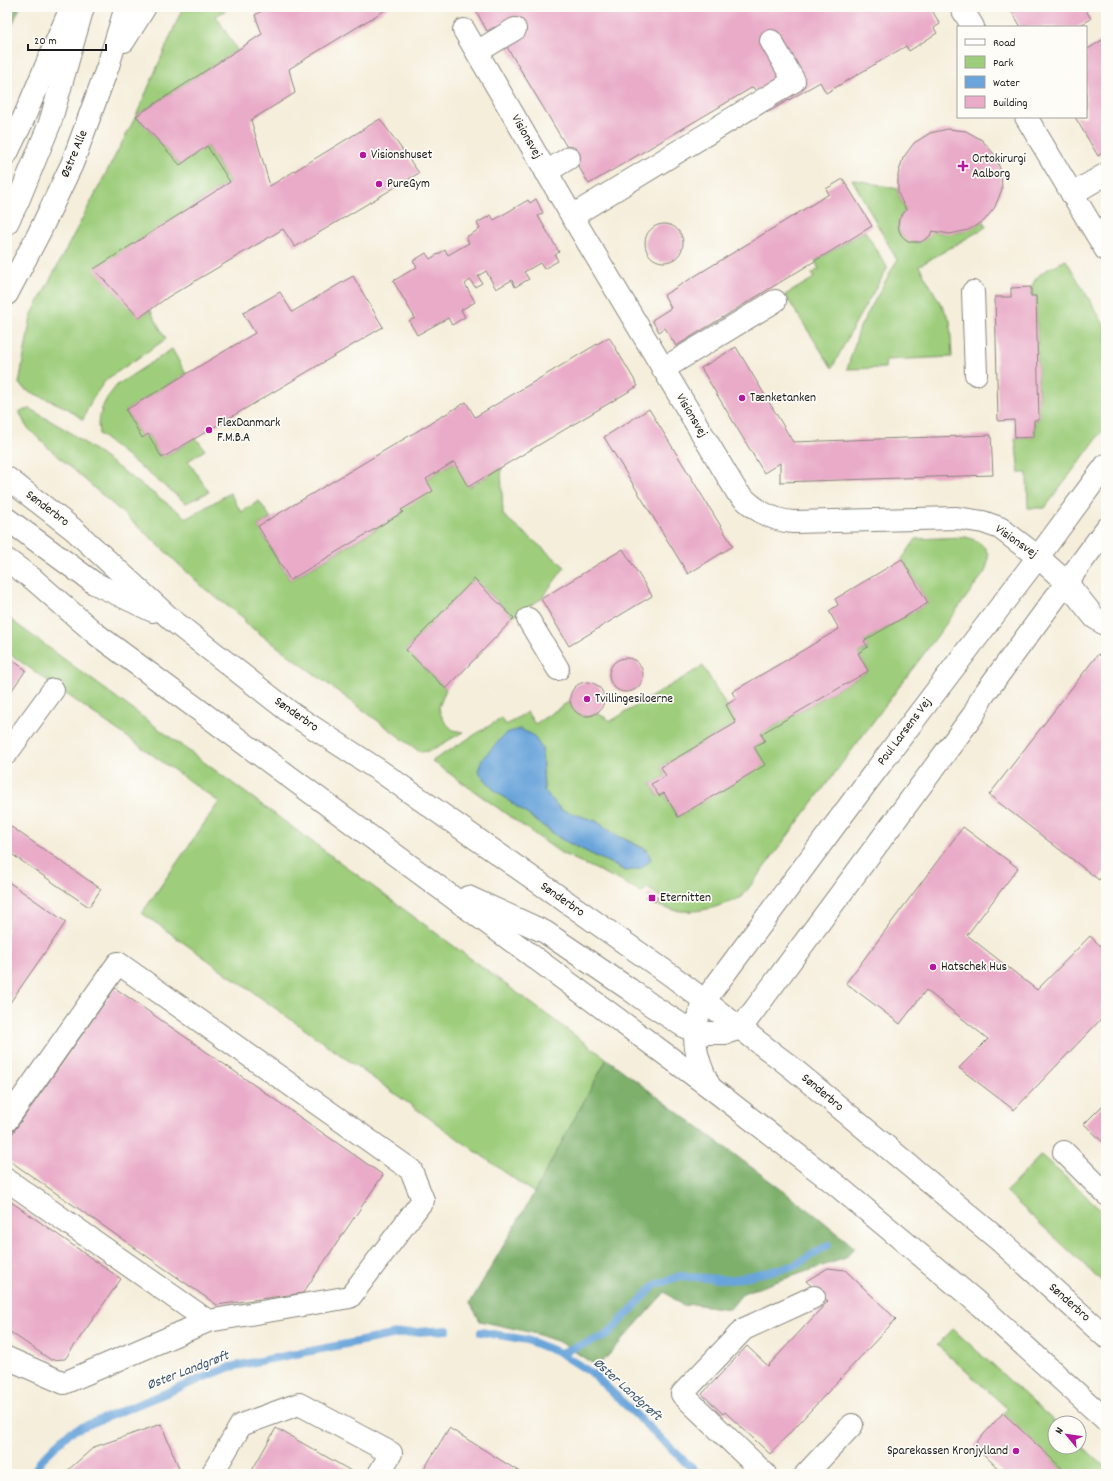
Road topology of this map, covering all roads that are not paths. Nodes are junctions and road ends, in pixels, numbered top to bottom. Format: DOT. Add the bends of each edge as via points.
graph roads {
  1 [pos="72,7"];
  2 [pos="83,7"];
  3 [pos="126,7"];
  4 [pos="145,7"];
  5 [pos="961,7"];
  6 [pos="972,26"];
  7 [pos="515,29"];
  8 [pos="464,30"];
  9 [pos="771,41"];
  10 [pos="477,52"];
  11 [pos="108,66"];
  12 [pos="1027,118"];
  13 [pos="7,153"];
  14 [pos="570,158"];
  15 [pos="546,172"];
  16 [pos="1106,174"];
  17 [pos="1072,194"];
  18 [pos="572,216"];
  19 [pos="7,223"];
  20 [pos="1106,250"];
  21 [pos="973,292"];
  22 [pos="7,294"];
  23 [pos="776,301"];
  24 [pos="664,369"];
  25 [pos="976,374"];
  26 [pos="1106,465"];
  27 [pos="7,478"];
  28 [pos="7,519"];
  29 [pos="1106,529"];
  30 [pos="1038,557"];
  31 [pos="7,560"];
  32 [pos="1066,582"];
  33 [pos="528,619"];
  34 [pos="172,620"];
  35 [pos="1106,625"];
  36 [pos="558,668"];
  37 [pos="53,690"];
  38 [pos="7,753"];
  39 [pos="427,878"];
  40 [pos="705,1000"];
  41 [pos="741,1028"];
  42 [pos="694,1031"];
  43 [pos="711,1088"];
  44 [pos="7,1120"];
  45 [pos="1064,1152"];
  46 [pos="7,1180"];
  47 [pos="1106,1194"];
  48 [pos="814,1297"];
  49 [pos="208,1321"];
  50 [pos="1106,1337"];
  51 [pos="7,1358"];
  52 [pos="1106,1420"];
  53 [pos="852,1425"];
  54 [pos="212,1474"];
  55 [pos="379,1474"];
  56 [pos="765,1474"];
  57 [pos="806,1474"];
  1 -- 13 [label="street"];
  2 -- 19 [label="street" via="50,123"];
  3 -- 11 [label="street, Østre Alle"];
  4 -- 11 [label="street"];
  5 -- 6 [label="street"];
  7 -- 10 [label="street"];
  8 -- 10 [label="street, Visionsvej"];
  9 -- 18 [label="street" via="794,81"];
  10 -- 15 [label="street, Visionsvej"];
  11 -- 22 [label="street, Østre Alle" via="72,164"];
  12 -- 17 [label="street"];
  14 -- 15 [label="street"];
  15 -- 18 [label="street, Visionsvej"];
  16 -- 17 [label="street"];
  17 -- 20 [label="street"];
  18 -- 24 [label="street, Visionsvej"];
  21 -- 25 [label="street"];
  23 -- 24 [label="street"];
  24 -- 30 [label="street, Visionsvej" via="737,492 750,505 769,517 793,522 957,518 1000,528"];
  26 -- 30 [label="street, Poul Larsens Vej"];
  27 -- 34 [label="street, Sønderbro" via="73,528"];
  28 -- 34 [label="street" via="94,583"];
  29 -- 32 [label="street"];
  30 -- 32 [label="street, Visionsvej"];
  30 -- 40 [label="street, Poul Larsens Vej" via="866,782"];
  31 -- 39 [label="street" via="33,579 96,634"];
  32 -- 35 [label="street, Visionsvej" via="1095,618"];
  32 -- 41 [label="street" via="982,697 974,714"];
  33 -- 36 [label="street"];
  34 -- 40 [label="street, Sønderbro" via="290,713 380,771"];
  37 -- 38 [label="street"];
  39 -- 42 [label="street" via="545,932 657,1010"];
  39 -- 43 [label="street"];
  40 -- 41 [label="street, Sønderbro"];
  40 -- 42 [label="street, Poul Larsens Vej" via="698,1013"];
  41 -- 42 [label="street" via="726,1033"];
  41 -- 50 [label="street, Sønderbro" via="994,1236"];
  42 -- 43 [label="street" via="697,1055"];
  43 -- 52 [label="street" via="884,1224 973,1299"];
  44 -- 49 [label="street" via="118,963 411,1170 423,1200 350,1297"];
  45 -- 47 [label="street"];
  46 -- 49 [label="street"];
  48 -- 56 [label="street" via="744,1328 682,1394"];
  49 -- 51 [label="street" via="64,1383"];
  53 -- 57 [label="street"];
  54 -- 55 [label="street" via="241,1425 299,1404 391,1453"];
}
